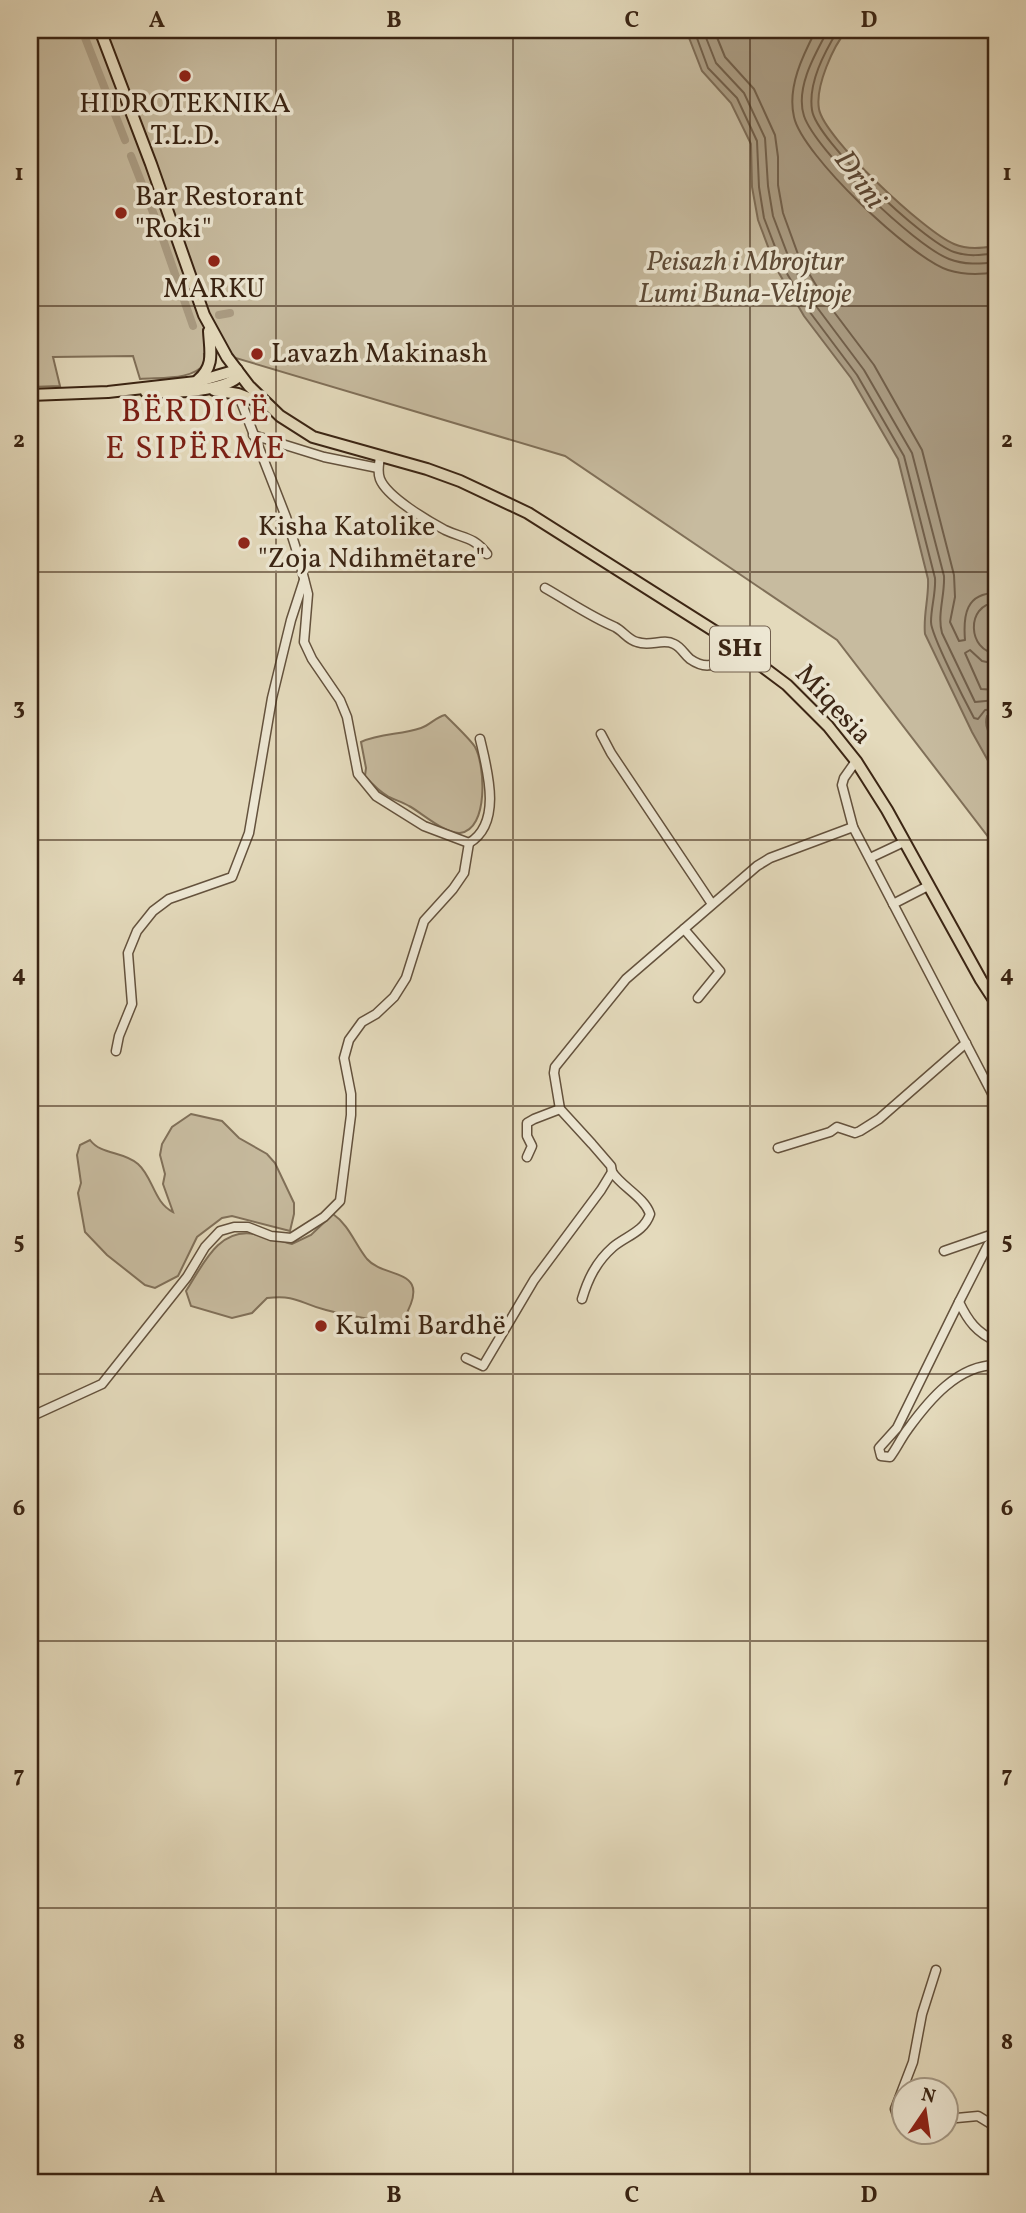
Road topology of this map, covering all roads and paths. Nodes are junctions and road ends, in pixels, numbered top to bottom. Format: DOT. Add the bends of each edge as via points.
graph roads {
  1 [pos="100,30"];
  2 [pos="209,325"];
  3 [pos="238,372"];
  4 [pos="198,385"];
  5 [pos="30,394"];
  6 [pos="237,394"];
  7 [pos="271,408"];
  8 [pos="253,435"];
  9 [pos="379,462"];
  10 [pos="487,554"];
  11 [pos="304,580"];
  12 [pos="545,588"];
  13 [pos="734,645"];
  14 [pos="601,734"];
  15 [pos="480,738"];
  16 [pos="856,761"];
  17 [pos="853,827"];
  18 [pos="904,842"];
  19 [pos="469,843"];
  20 [pos="870,858"];
  21 [pos="928,886"];
  22 [pos="712,904"];
  23 [pos="893,904"];
  24 [pos="684,929"];
  25 [pos="698,998"];
  26 [pos="996,1003"];
  27 [pos="966,1043"];
  28 [pos="116,1051"];
  29 [pos="996,1101"];
  30 [pos="560,1109"];
  31 [pos="778,1148"];
  32 [pos="527,1157"];
  33 [pos="612,1172"];
  34 [pos="996,1235"];
  35 [pos="944,1251"];
  36 [pos="582,1299"];
  37 [pos="959,1302"];
  38 [pos="996,1342"];
  39 [pos="466,1358"];
  40 [pos="996,1365"];
  41 [pos="30,1416"];
  42 [pos="936,1970"];
  43 [pos="908,2076"];
  44 [pos="960,2118"];
  45 [pos="996,2127"];
  1 -- 2 [label="main road, SH1"];
  2 -- 3 [label="main road, SH1"];
  2 -- 4 [label="main road" via="212,359"];
  3 -- 4 [label="main road"];
  3 -- 7 [label="main road, SH1"];
  4 -- 5 [label="main road"];
  4 -- 6 [label="main road"];
  6 -- 7 [label="main road"];
  6 -- 8 [label="street"];
  7 -- 9 [label="main road, Miqesia / SH1" via="301,430"];
  8 -- 9 [label="street" via="324,457"];
  8 -- 11 [label="street" via="286,517"];
  9 -- 10 [label="street" via="382,483 403,502 437,526 473,539"];
  9 -- 13 [label="main road, Miqesia / SH1" via="426,469 512,504"];
  11 -- 19 [label="street" via="308,594 304,642 347,717 358,774 376,796 424,826"];
  11 -- 28 [label="street" via="272,698 242,855 232,877 169,899 137,931 128,953 132,1004"];
  12 -- 13 [label="street" via="634,642 671,642 702,664 715,664"];
  13 -- 16 [label="main road, Miqesia / SH1" via="801,699"];
  14 -- 22 [label="street"];
  15 -- 19 [label="street" via="490,805 478,837"];
  16 -- 17 [label="street" via="842,781"];
  16 -- 18 [label="main road, Miqesia / SH1"];
  17 -- 20 [label="street"];
  17 -- 22 [label="street" via="763,862"];
  18 -- 20 [label="street"];
  18 -- 21 [label="main road, Miqesia / SH1"];
  19 -- 41 [label="street" via="464,873 424,921 406,978 394,997 362,1022 349,1040 344,1058 351,1115 340,1201 291,1238 248,1227 220,1231 102,1384"];
  20 -- 23 [label="street"];
  21 -- 23 [label="street"];
  21 -- 26 [label="main road, Miqesia / SH1"];
  22 -- 24 [label="street"];
  23 -- 27 [label="street"];
  24 -- 25 [label="street" via="720,971"];
  24 -- 30 [label="street" via="626,979 558,1062 554,1073"];
  27 -- 29 [label="street"];
  27 -- 31 [label="street" via="860,1131 837,1127"];
  30 -- 32 [label="street" via="527,1123 531,1146"];
  30 -- 33 [label="street"];
  33 -- 36 [label="street" via="650,1214 640,1229 596,1267"];
  33 -- 39 [label="street" via="534,1280 483,1366"];
  34 -- 35 [label="street"];
  34 -- 37 [label="street"];
  37 -- 38 [label="street" via="978,1331"];
  37 -- 40 [label="street" via="897,1428 879,1453 890,1457 909,1427 960,1376"];
  42 -- 43 [label="street"];
  44 -- 45 [label="street" via="978,2116"];
}
